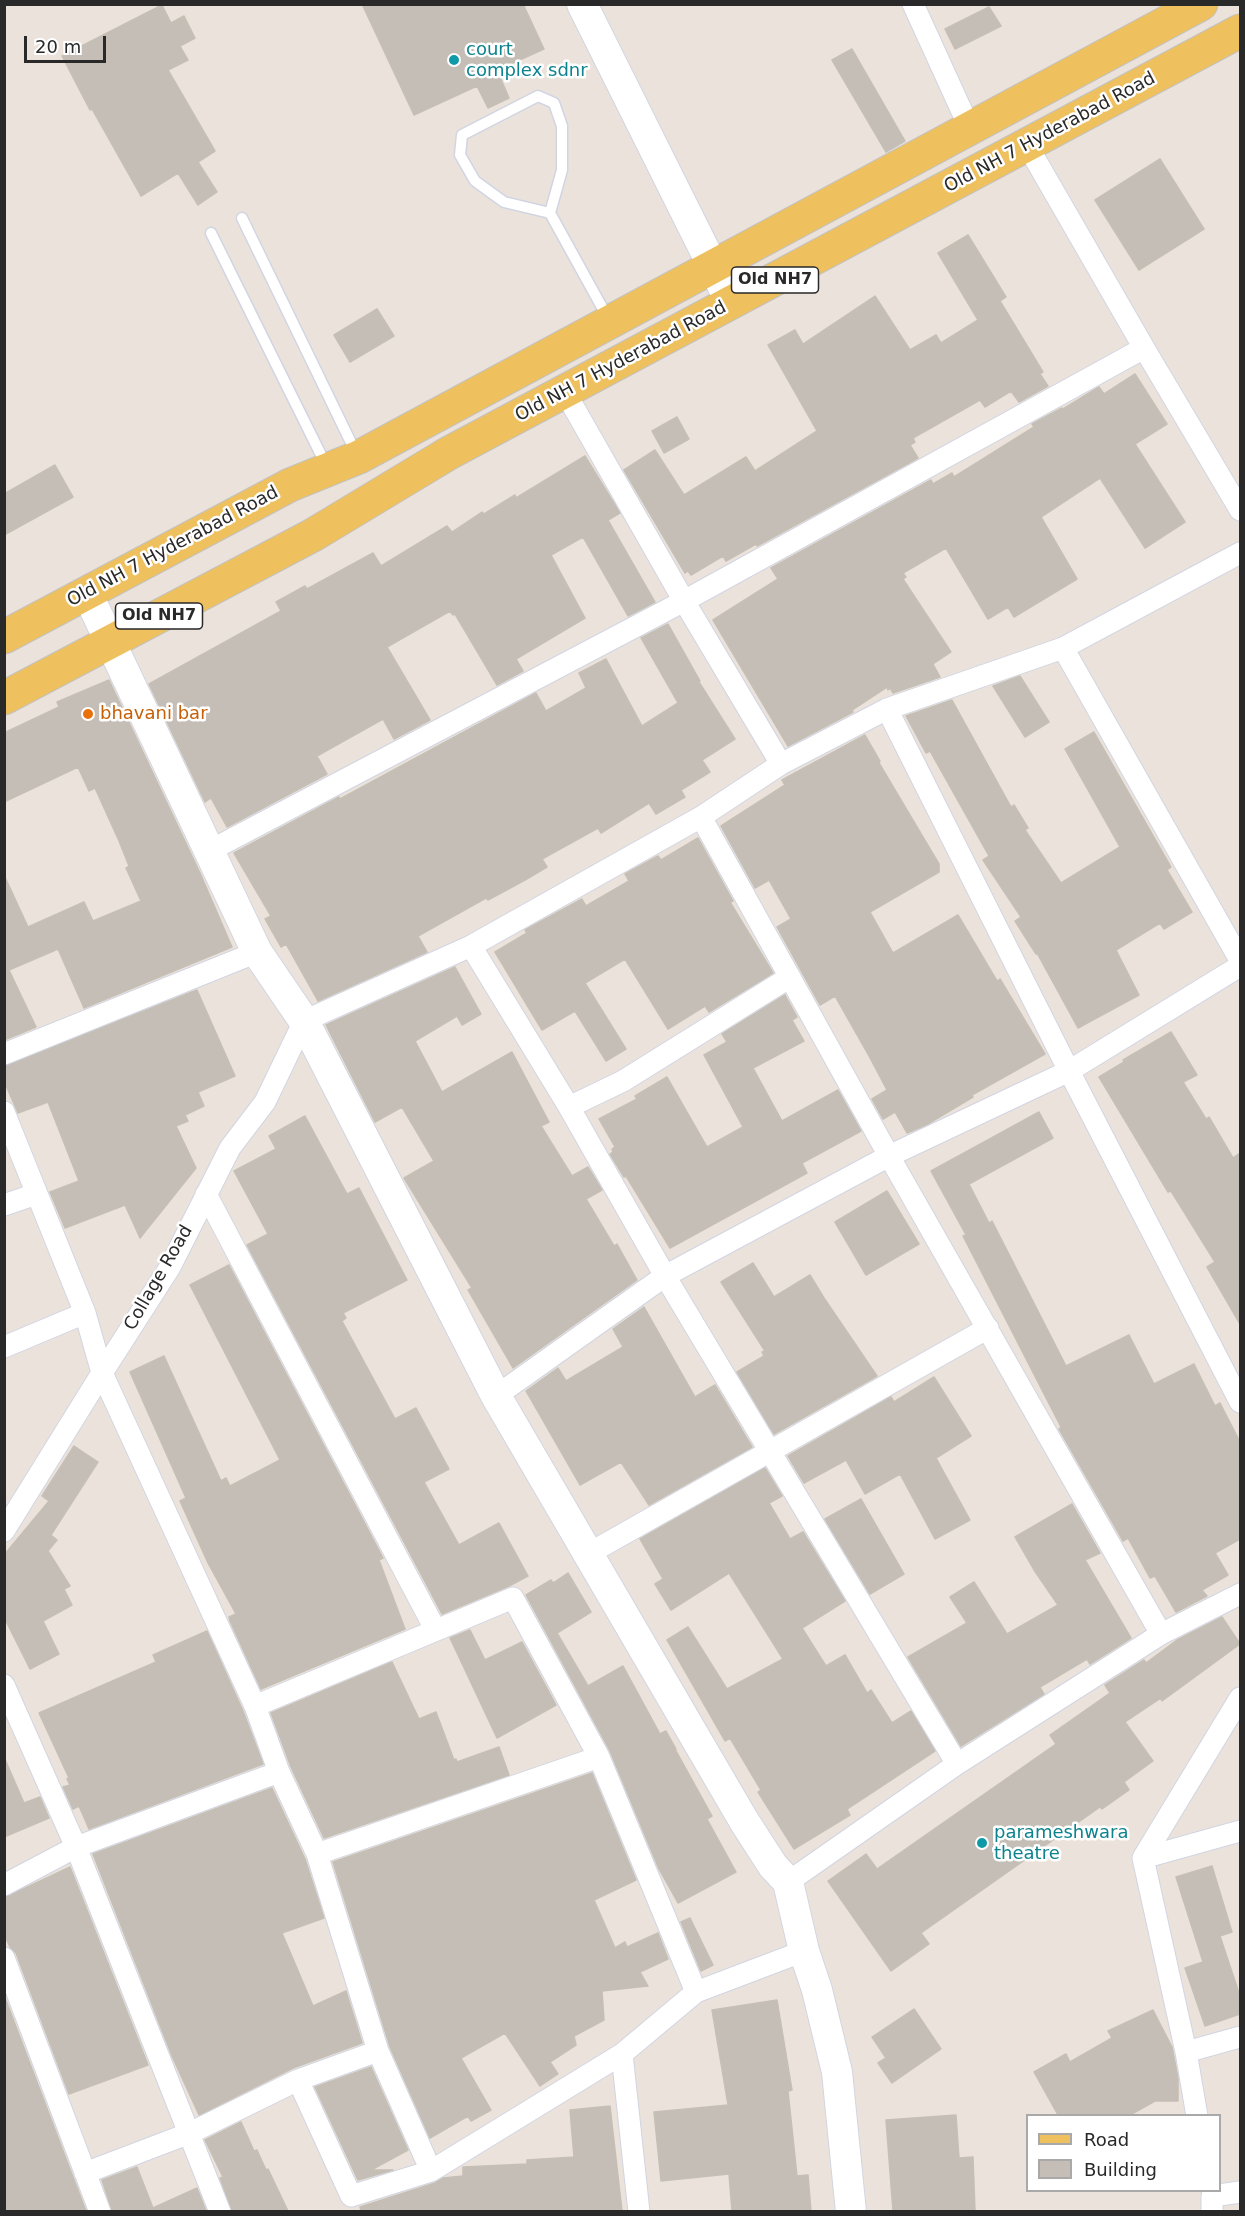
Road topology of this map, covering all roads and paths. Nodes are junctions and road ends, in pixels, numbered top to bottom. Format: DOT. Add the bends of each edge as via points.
graph roads {
  1 [pos="582,4"];
  2 [pos="913,4"];
  3 [pos="1189,7"];
  4 [pos="1240,31"];
  5 [pos="970,129"];
  6 [pos="1027,145"];
  7 [pos="550,213"];
  8 [pos="242,218"];
  9 [pos="211,233"];
  10 [pos="713,268"];
  11 [pos="730,303"];
  12 [pos="610,323"];
  13 [pos="1144,348"];
  14 [pos="565,392"];
  15 [pos="359,457"];
  16 [pos="328,470"];
  17 [pos="1240,510"];
  18 [pos="1240,553"];
  19 [pos="87,593"];
  20 [pos="684,601"];
  21 [pos="4,637"];
  22 [pos="110,642"];
  23 [pos="1064,648"];
  24 [pos="4,698"];
  25 [pos="887,709"];
  26 [pos="781,764"];
  27 [pos="701,817"];
  28 [pos="211,850"];
  29 [pos="471,946"];
  30 [pos="257,952"];
  31 [pos="1240,960"];
  32 [pos="1240,966"];
  33 [pos="790,977"];
  34 [pos="304,1021"];
  35 [pos="4,1054"];
  36 [pos="1069,1071"];
  37 [pos="569,1107"];
  38 [pos="4,1112"];
  39 [pos="889,1156"];
  40 [pos="36,1194"];
  41 [pos="206,1194"];
  42 [pos="4,1205"];
  43 [pos="665,1276"];
  44 [pos="85,1313"];
  45 [pos="988,1328"];
  46 [pos="4,1347"];
  47 [pos="102,1373"];
  48 [pos="496,1396"];
  49 [pos="1240,1402"];
  50 [pos="770,1452"];
  51 [pos="4,1531"];
  52 [pos="588,1554"];
  53 [pos="1240,1594"];
  54 [pos="435,1629"];
  55 [pos="1161,1634"];
  56 [pos="4,1685"];
  57 [pos="1240,1698"];
  58 [pos="255,1706"];
  59 [pos="599,1757"];
  60 [pos="957,1764"];
  61 [pos="279,1772"];
  62 [pos="1240,1831"];
  63 [pos="76,1847"];
  64 [pos="317,1854"];
  65 [pos="1143,1858"];
  66 [pos="788,1882"];
  67 [pos="4,1885"];
  68 [pos="804,1951"];
  69 [pos="4,1958"];
  70 [pos="696,1992"];
  71 [pos="1240,2037"];
  72 [pos="378,2050"];
  73 [pos="1186,2052"];
  74 [pos="622,2054"];
  75 [pos="298,2080"];
  76 [pos="1197,2114"];
  77 [pos="190,2133"];
  78 [pos="431,2171"];
  79 [pos="85,2173"];
  80 [pos="1240,2192"];
  81 [pos="1211,2199"];
  82 [pos="100,2211"];
  83 [pos="220,2211"];
  84 [pos="639,2211"];
  85 [pos="851,2211"];
  1 -- 10 [label="main road"];
  2 -- 5 [label="street"];
  3 -- 5 [label="main road, Old NH 7 Hyderabad Road / Old NH7"];
  4 -- 6 [label="main road, Old NH 7 Hyderabad Road / Old NH7"];
  5 -- 10 [label="main road, Old NH 7 Hyderabad Road / Old NH7"];
  6 -- 11 [label="main road, Old NH 7 Hyderabad Road / Old NH7"];
  6 -- 13 [label="street"];
  7 -- 7 [label="lane" via="504,202 475,181 460,155 462,135 538,96 554,103 562,126 562,170"];
  7 -- 12 [label="lane"];
  8 -- 15 [label="lane"];
  9 -- 16 [label="lane"];
  10 -- 11 [label="main road"];
  10 -- 12 [label="main road, Old NH 7 Hyderabad Road / Old NH7"];
  11 -- 14 [label="main road, Old NH 7 Hyderabad Road / Old NH7"];
  12 -- 15 [label="main road, Old NH 7 Hyderabad Road / Old NH7"];
  13 -- 17 [label="street"];
  13 -- 20 [label="street"];
  14 -- 20 [label="street"];
  14 -- 22 [label="main road, Old NH 7 Hyderabad Road / Old NH7" via="449,453 313,535"];
  15 -- 16 [label="main road, Old NH 7 Hyderabad Road / Old NH7"];
  16 -- 19 [label="main road, Old NH 7 Hyderabad Road / Old NH7" via="290,485"];
  18 -- 23 [label="street"];
  19 -- 21 [label="main road, Old NH 7 Hyderabad Road / Old NH7"];
  19 -- 22 [label="main road"];
  20 -- 26 [label="street"];
  20 -- 28 [label="street"];
  22 -- 24 [label="main road, Old NH 7 Hyderabad Road / Old NH7"];
  22 -- 28 [label="main road"];
  23 -- 25 [label="street"];
  23 -- 31 [label="street"];
  25 -- 26 [label="street"];
  25 -- 36 [label="street"];
  26 -- 27 [label="street"];
  27 -- 29 [label="street"];
  27 -- 33 [label="street"];
  28 -- 30 [label="main road"];
  29 -- 34 [label="street"];
  29 -- 37 [label="street"];
  30 -- 34 [label="main road"];
  30 -- 35 [label="street"];
  32 -- 36 [label="street"];
  33 -- 37 [label="street" via="623,1081"];
  33 -- 39 [label="street"];
  34 -- 41 [label="street, Collage Road" via="265,1102 230,1148"];
  34 -- 48 [label="main road"];
  36 -- 39 [label="street"];
  36 -- 49 [label="street"];
  37 -- 43 [label="street"];
  38 -- 40 [label="street"];
  39 -- 43 [label="street"];
  39 -- 45 [label="street"];
  40 -- 42 [label="street"];
  40 -- 44 [label="street"];
  41 -- 47 [label="street, Collage Road" via="170,1267"];
  41 -- 54 [label="street"];
  43 -- 48 [label="street"];
  43 -- 50 [label="street"];
  44 -- 46 [label="street"];
  44 -- 47 [label="street"];
  45 -- 50 [label="street"];
  45 -- 55 [label="street"];
  47 -- 51 [label="street, Collage Road"];
  47 -- 58 [label="street"];
  48 -- 52 [label="main road"];
  50 -- 52 [label="street"];
  50 -- 60 [label="street"];
  52 -- 66 [label="main road" via="744,1821"];
  53 -- 55 [label="street"];
  54 -- 58 [label="street"];
  54 -- 59 [label="street" via="513,1598"];
  55 -- 60 [label="street"];
  56 -- 63 [label="street"];
  57 -- 65 [label="street"];
  58 -- 61 [label="street"];
  59 -- 64 [label="street"];
  59 -- 70 [label="street"];
  60 -- 66 [label="street"];
  61 -- 63 [label="street"];
  61 -- 64 [label="street"];
  62 -- 65 [label="street"];
  63 -- 67 [label="street"];
  63 -- 77 [label="street"];
  64 -- 72 [label="street"];
  65 -- 73 [label="street"];
  66 -- 68 [label="main road"];
  68 -- 70 [label="street"];
  68 -- 85 [label="main road" via="837,2072"];
  69 -- 79 [label="street"];
  70 -- 74 [label="street"];
  71 -- 73 [label="street"];
  72 -- 75 [label="street"];
  72 -- 78 [label="street"];
  73 -- 76 [label="street"];
  74 -- 78 [label="street"];
  74 -- 84 [label="street"];
  75 -- 77 [label="street"];
  75 -- 78 [label="street" via="351,2196"];
  77 -- 79 [label="street"];
  77 -- 83 [label="street"];
  79 -- 82 [label="street"];
  80 -- 81 [label="street"];
}
